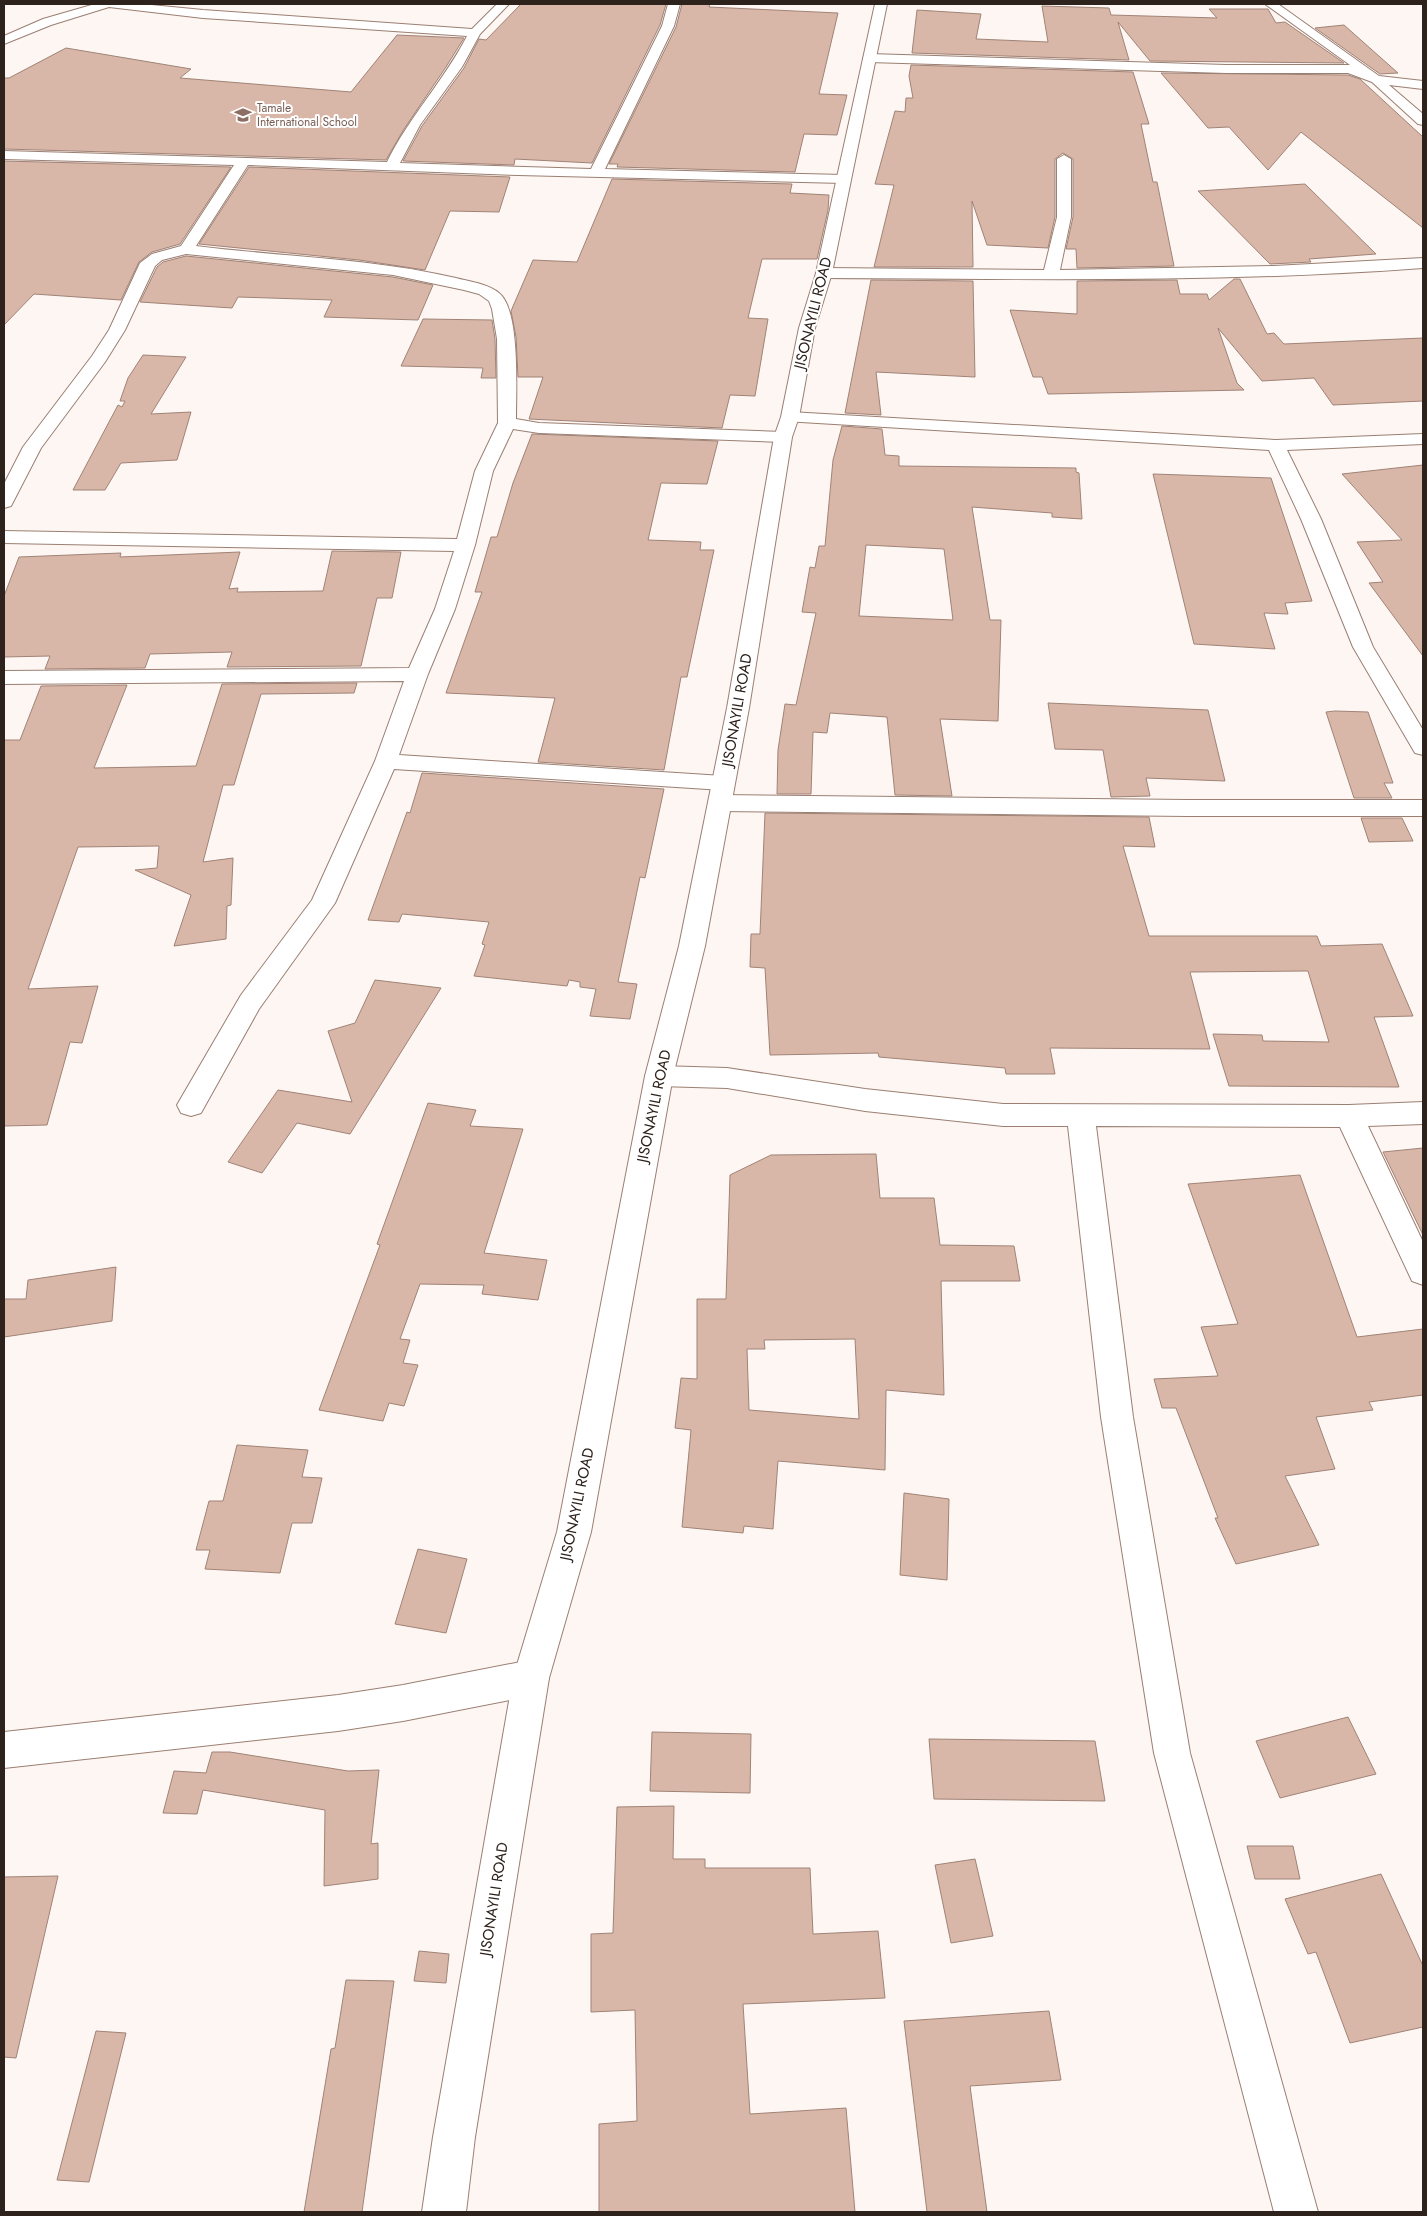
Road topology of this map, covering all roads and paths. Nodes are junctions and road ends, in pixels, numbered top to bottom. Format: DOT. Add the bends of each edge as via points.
graph roads {
  1 [pos="107,4"];
  2 [pos="111,4"];
  3 [pos="503,4"];
  4 [pos="674,4"];
  5 [pos="881,4"];
  6 [pos="1271,4"];
  7 [pos="474,33"];
  8 [pos="4,40"];
  9 [pos="870,58"];
  10 [pos="1373,79"];
  11 [pos="1423,85"];
  12 [pos="1423,121"];
  13 [pos="4,155"];
  14 [pos="1064,159"];
  15 [pos="244,161"];
  16 [pos="390,167"];
  17 [pos="596,173"];
  18 [pos="843,179"];
  19 [pos="186,249"];
  20 [pos="1423,263"];
  21 [pos="824,273"];
  22 [pos="1051,274"];
  23 [pos="507,423"];
  24 [pos="787,427"];
  25 [pos="1423,438"];
  26 [pos="1276,445"];
  27 [pos="4,502"];
  28 [pos="4,537"];
  29 [pos="465,545"];
  30 [pos="417,674"];
  31 [pos="4,677"];
  32 [pos="1423,748"];
  33 [pos="386,761"];
  34 [pos="722,793"];
  35 [pos="1423,808"];
  36 [pos="659,1076"];
  37 [pos="191,1106"];
  38 [pos="1423,1112"];
  39 [pos="1082,1116"];
  40 [pos="1349,1116"];
  41 [pos="1423,1272"];
  42 [pos="531,1678"];
  43 [pos="4,1750"];
  44 [pos="444,2212"];
  45 [pos="1296,2212"];
  1 -- 8 [label="street" via="47,22"];
  2 -- 7 [label="street"];
  3 -- 7 [label="street"];
  4 -- 17 [label="street" via="668,26"];
  5 -- 9 [label="street, JISONAYILI ROAD"];
  6 -- 10 [label="street" via="1365,70"];
  7 -- 16 [label="street" via="467,50 416,121"];
  9 -- 10 [label="street" via="1226,70 1350,69"];
  9 -- 18 [label="street, JISONAYILI ROAD"];
  10 -- 11 [label="street"];
  10 -- 12 [label="street"];
  13 -- 15 [label="street"];
  14 -- 22 [label="street" via="1064,217"];
  15 -- 16 [label="street"];
  15 -- 19 [label="street"];
  16 -- 17 [label="street"];
  17 -- 18 [label="street"];
  18 -- 21 [label="street, JISONAYILI ROAD"];
  19 -- 23 [label="street" via="402,270 478,289 495,297 501,309 506,354"];
  19 -- 27 [label="street" via="157,257 148,263 117,330 32,447"];
  20 -- 22 [label="street" via="1279,272"];
  21 -- 22 [label="street"];
  21 -- 24 [label="street, JISONAYILI ROAD" via="807,328"];
  23 -- 24 [label="street" via="539,428"];
  23 -- 29 [label="street" via="484,471"];
  24 -- 26 [label="street" via="1169,437"];
  24 -- 34 [label="street, JISONAYILI ROAD"];
  25 -- 26 [label="street"];
  26 -- 32 [label="street" via="1311,519 1363,647"];
  28 -- 29 [label="street"];
  29 -- 30 [label="street" via="445,609"];
  30 -- 31 [label="street"];
  30 -- 33 [label="street"];
  33 -- 34 [label="street"];
  33 -- 37 [label="street" via="323,903 250,1002"];
  34 -- 35 [label="street" via="1168,808"];
  34 -- 36 [label="street, JISONAYILI ROAD" via="692,946"];
  36 -- 39 [label="street" via="727,1078 865,1100 1003,1115"];
  36 -- 42 [label="street, JISONAYILI ROAD" via="574,1532"];
  38 -- 40 [label="street"];
  39 -- 40 [label="street"];
  39 -- 45 [label="street" via="1117,1417 1172,1753"];
  40 -- 41 [label="street"];
  42 -- 43 [label="street" via="385,1706"];
  42 -- 44 [label="street, JISONAYILI ROAD"];
}
